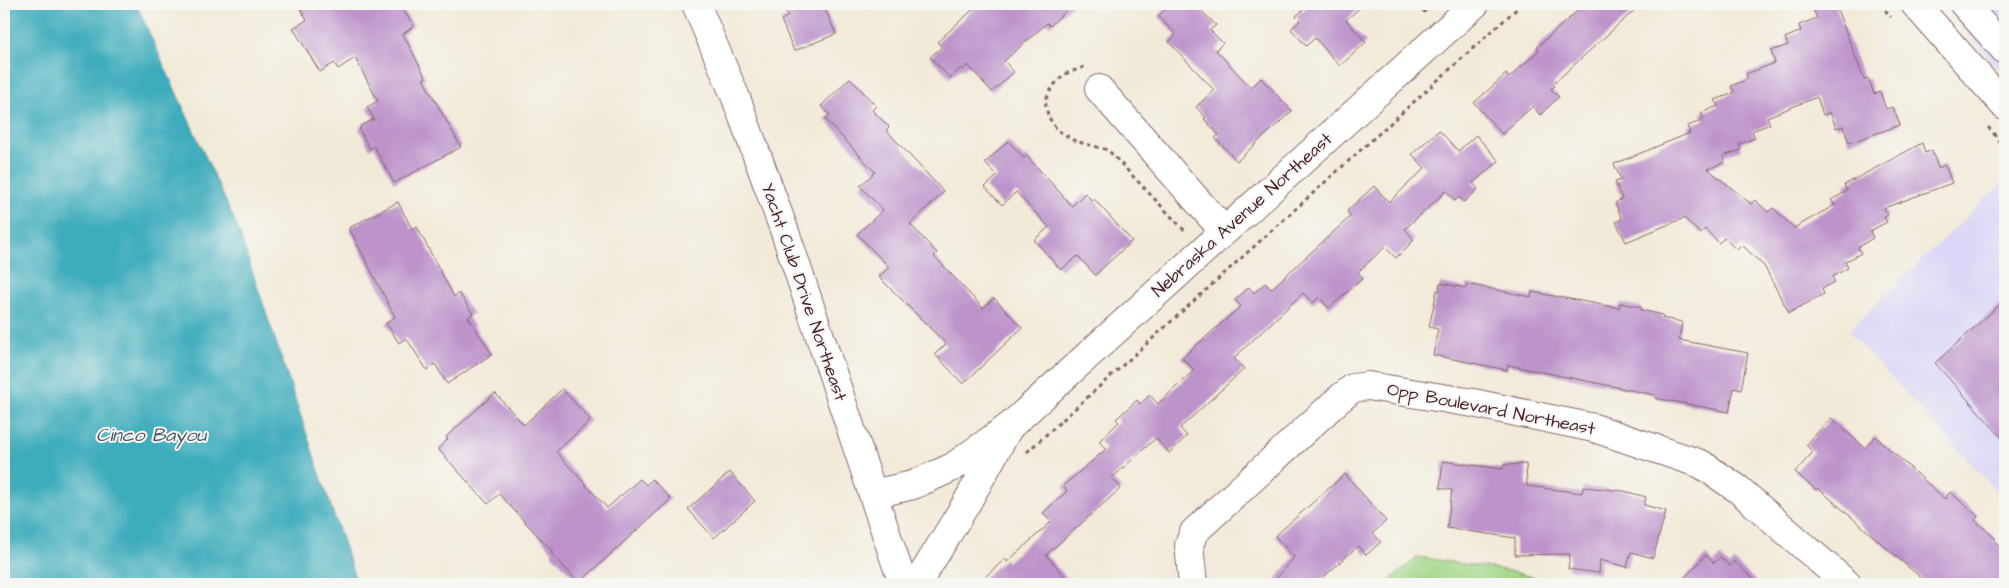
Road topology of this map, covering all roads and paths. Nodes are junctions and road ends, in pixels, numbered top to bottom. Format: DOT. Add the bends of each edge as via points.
graph roads {
  1 [pos="696,4"];
  2 [pos="1522,4"];
  3 [pos="1915,4"];
  4 [pos="1964,4"];
  5 [pos="1467,6"];
  6 [pos="2005,50"];
  7 [pos="1099,89"];
  8 [pos="2005,106"];
  9 [pos="1224,231"];
  10 [pos="1009,427"];
  11 [pos="1023,455"];
  12 [pos="873,494"];
  13 [pos="903,584"];
  14 [pos="917,584"];
  15 [pos="1193,584"];
  16 [pos="1847,584"];
  1 -- 12 [label="street, Yacht Club Drive Northeast" via="736,98 786,235"];
  2 -- 11 [label="path"];
  3 -- 8 [label="street"];
  4 -- 6 [label="street"];
  5 -- 9 [label="street, Nebraska Avenue Northeast"];
  7 -- 9 [label="street"];
  9 -- 10 [label="street, Nebraska Avenue Northeast"];
  10 -- 12 [label="street, Nebraska Avenue Northeast" via="953,467 913,485"];
  10 -- 14 [label="street, Nebraska Avenue Northeast"];
  12 -- 13 [label="street, Yacht Club Drive Northeast"];
  15 -- 16 [label="street, Opp Boulevard Northeast" via="1189,545 1194,532 1338,400 1353,388 1368,386 1594,428 1701,464 1738,489"];
}
